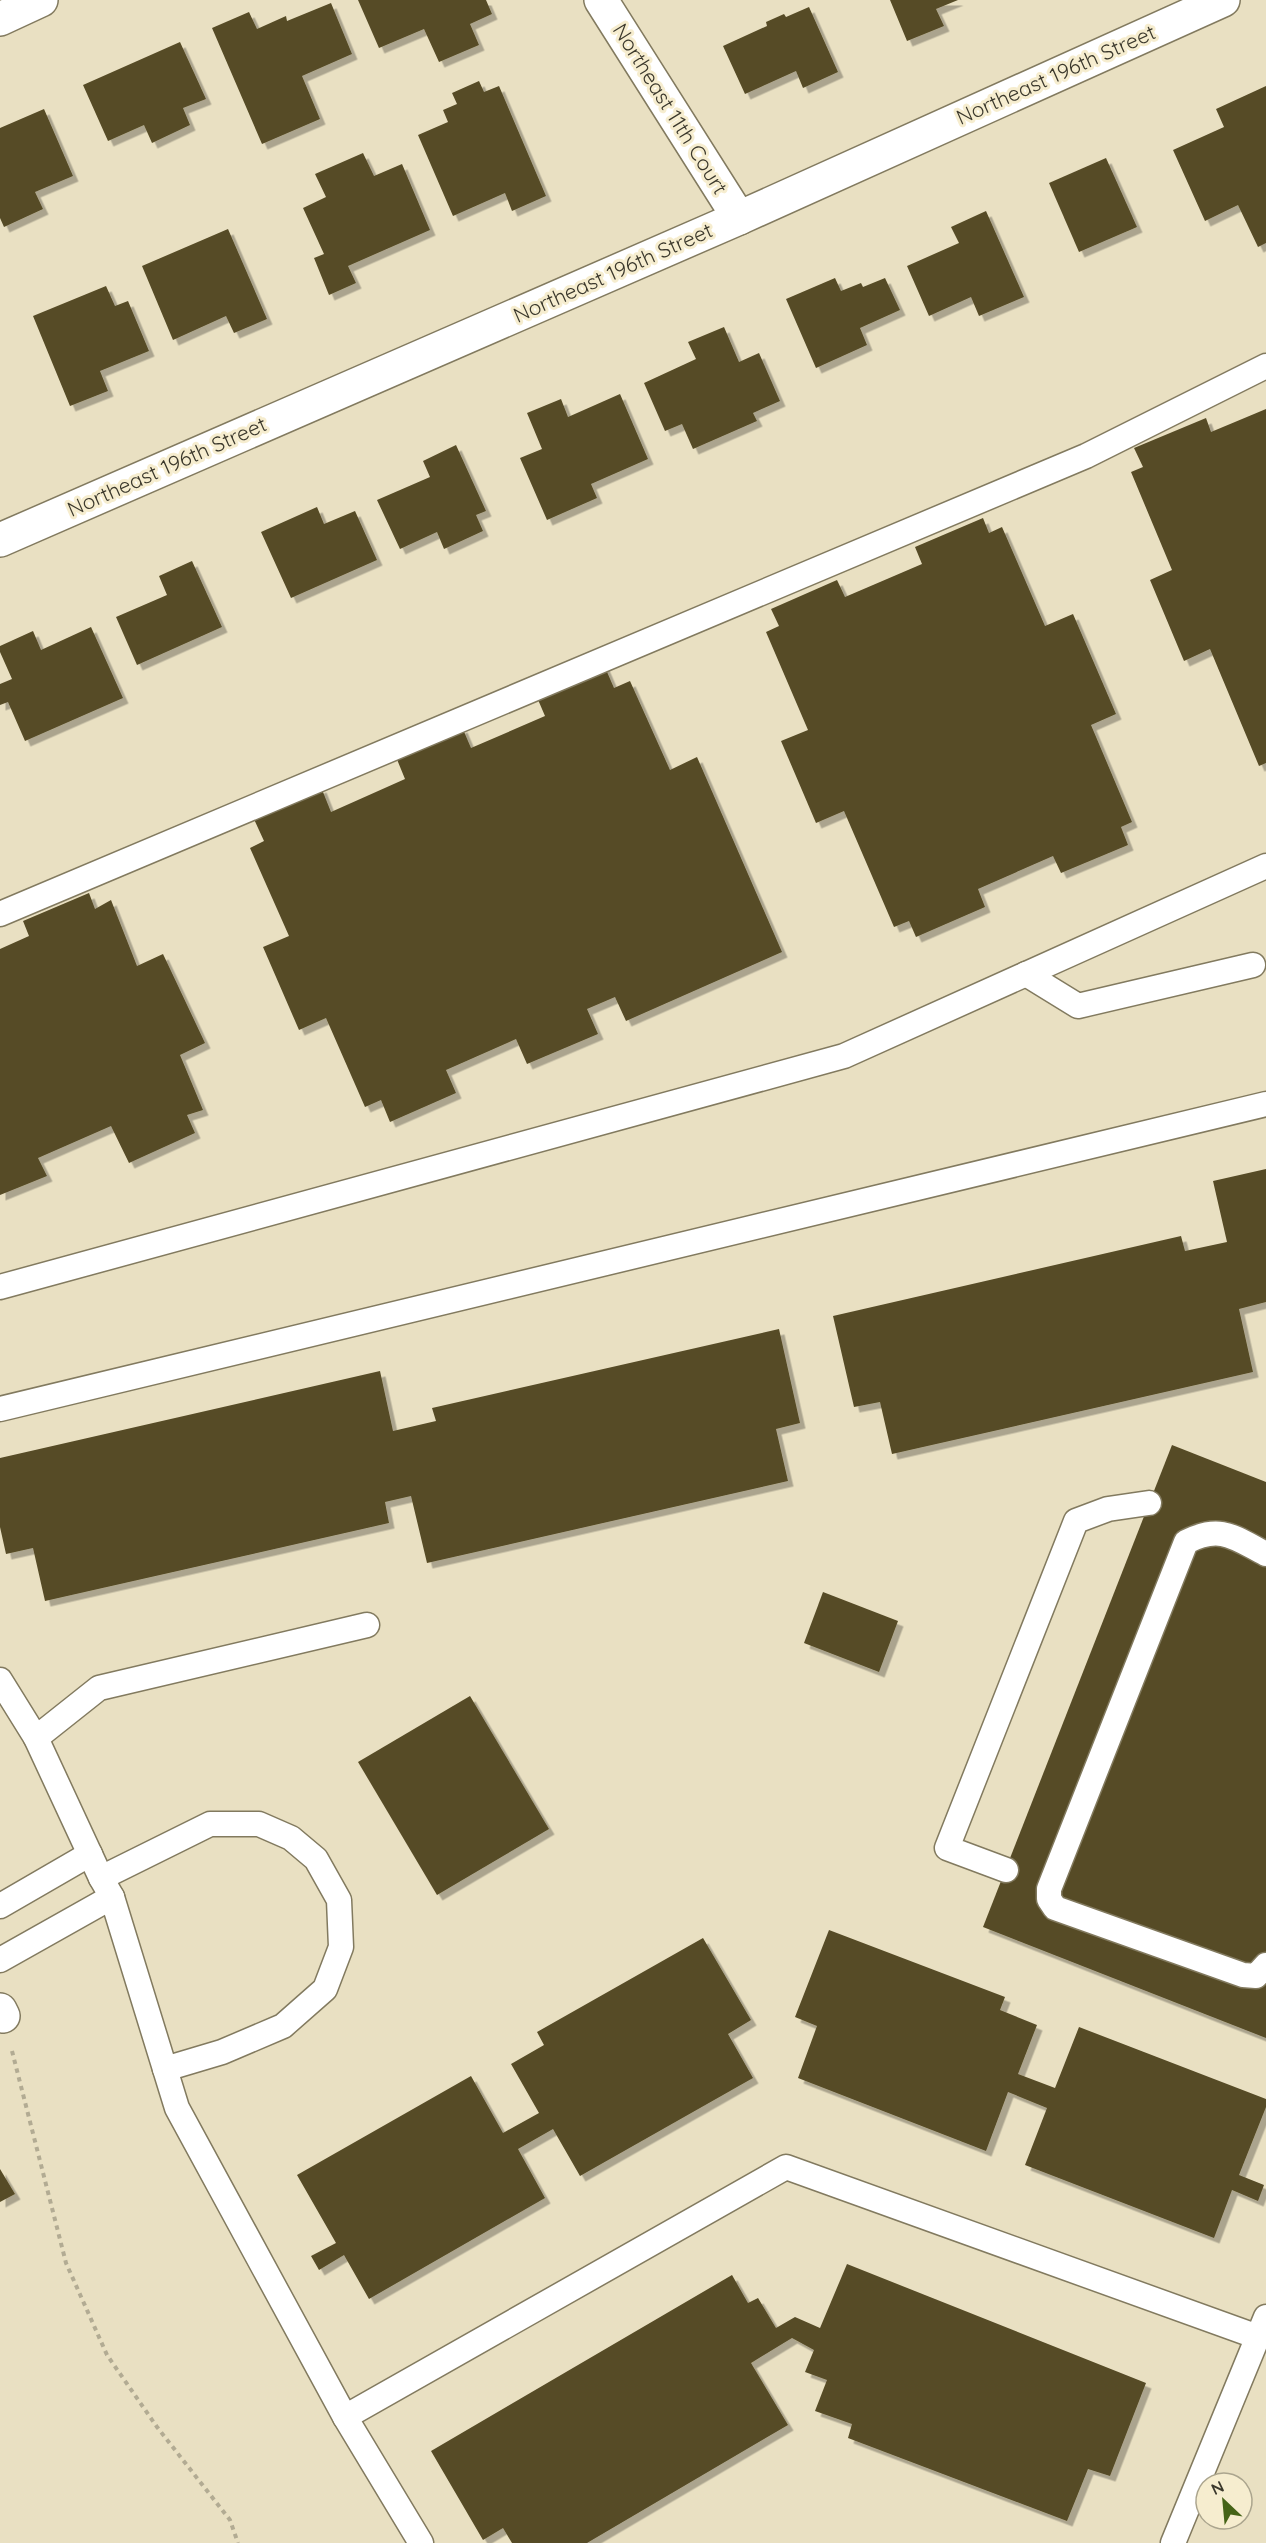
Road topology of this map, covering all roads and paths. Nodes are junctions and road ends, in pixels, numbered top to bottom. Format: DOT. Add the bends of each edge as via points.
graph roads {
  1 [pos="41,0"];
  2 [pos="601,0"];
  3 [pos="1223,0"];
  4 [pos="2,12"];
  5 [pos="738,218"];
  6 [pos="1266,366"];
  7 [pos="0,540"];
  8 [pos="1266,866"];
  9 [pos="0,914"];
  10 [pos="1253,965"];
  11 [pos="1026,974"];
  12 [pos="1266,1104"];
  13 [pos="0,1287"];
  14 [pos="0,1409"];
  15 [pos="1149,1503"];
  16 [pos="1266,1554"];
  17 [pos="367,1625"];
  18 [pos="0,1680"];
  19 [pos="36,1738"];
  20 [pos="90,1854"];
  21 [pos="1006,1870"];
  22 [pos="107,1888"];
  23 [pos="0,1906"];
  24 [pos="0,1960"];
  25 [pos="1266,1965"];
  26 [pos="2,2013"];
  27 [pos="165,2069"];
  28 [pos="1262,2327"];
  29 [pos="345,2417"];
  30 [pos="238,2543"];
  31 [pos="421,2543"];
  32 [pos="1173,2543"];
  1 -- 4 [label="street"];
  2 -- 5 [label="street, Northeast 11th Court"];
  3 -- 5 [label="street, Northeast 196th Street"];
  5 -- 7 [label="street, Northeast 196th Street"];
  6 -- 9 [label="lane" via="1077,460"];
  8 -- 11 [label="lane"];
  10 -- 11 [label="lane" via="1078,1006"];
  11 -- 13 [label="lane" via="843,1056"];
  12 -- 14 [label="lane"];
  15 -- 21 [label="lane" via="1108,1509 1076,1521 951,1837 947,1848"];
  16 -- 25 [label="lane" via="1227,1533 1203,1533 1186,1542 1049,1889 1049,1899 1055,1908 1244,1975 1256,1976"];
  17 -- 19 [label="lane" via="99,1688"];
  18 -- 19 [label="lane"];
  19 -- 20 [label="lane"];
  20 -- 22 [label="lane"];
  20 -- 23 [label="lane"];
  22 -- 24 [label="lane"];
  22 -- 27 [label="lane"];
  22 -- 27 [label="lane" via="210,1824 259,1824 291,1838 316,1859 339,1900 341,1947 325,1989 283,2026 222,2052"];
  26 -- 30 [label="path" via="66,2263 107,2355 230,2520"];
  27 -- 29 [label="lane" via="177,2108"];
  28 -- 29 [label="lane" via="786,2168"];
  28 -- 32 [label="lane"];
  29 -- 31 [label="lane"];
}
